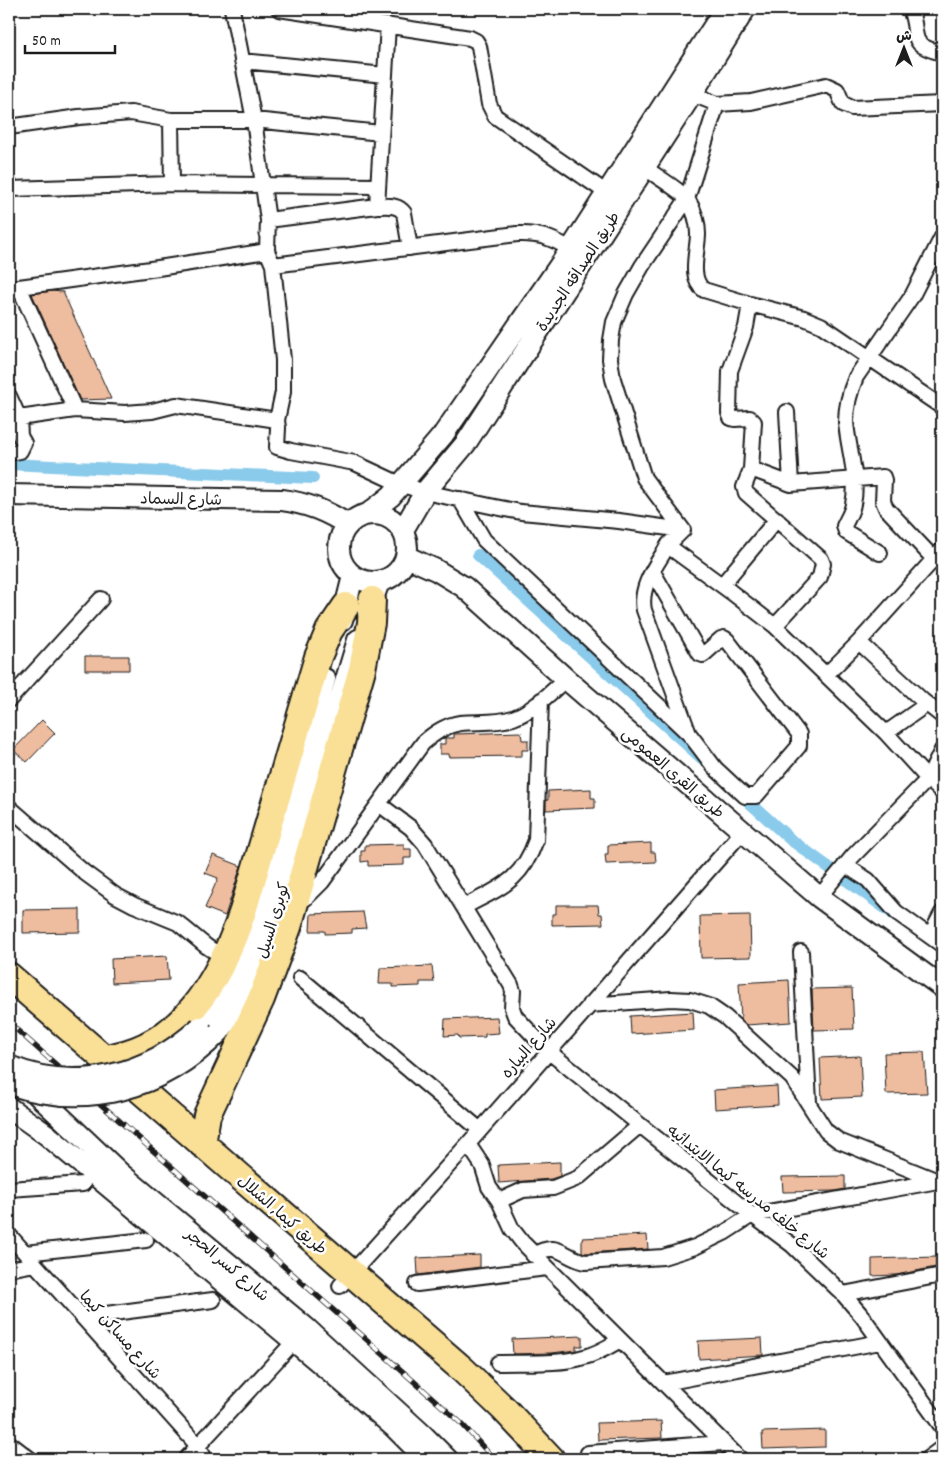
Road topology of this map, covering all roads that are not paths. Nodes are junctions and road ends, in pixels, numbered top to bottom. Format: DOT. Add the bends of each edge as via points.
graph roads {
  1 [pos="232,9"];
  2 [pos="279,9"];
  3 [pos="724,9"];
  4 [pos="745,9"];
  5 [pos="910,9"];
  6 [pos="388,25"];
  7 [pos="718,37"];
  8 [pos="942,53"];
  9 [pos="242,61"];
  10 [pos="385,75"];
  11 [pos="692,94"];
  12 [pos="717,104"];
  13 [pos="942,104"];
  14 [pos="171,120"];
  15 [pos="254,120"];
  16 [pos="9,127"];
  17 [pos="382,133"];
  18 [pos="637,162"];
  19 [pos="172,184"];
  20 [pos="262,185"];
  21 [pos="378,186"];
  22 [pos="9,189"];
  23 [pos="607,193"];
  24 [pos="687,199"];
  25 [pos="377,206"];
  26 [pos="268,220"];
  27 [pos="942,237"];
  28 [pos="410,248"];
  29 [pos="571,249"];
  30 [pos="268,251"];
  31 [pos="273,265"];
  32 [pos="14,289"];
  33 [pos="750,304"];
  34 [pos="868,358"];
  35 [pos="9,396"];
  36 [pos="942,407"];
  37 [pos="75,410"];
  38 [pos="787,412"];
  39 [pos="19,418"];
  40 [pos="277,420"];
  41 [pos="9,454"];
  42 [pos="751,468"];
  43 [pos="855,478"];
  44 [pos="400,484"];
  45 [pos="791,484"];
  46 [pos="425,492"];
  47 [pos="9,495"];
  48 [pos="460,499"];
  49 [pos="368,514"];
  50 [pos="777,520"];
  51 [pos="348,525"];
  52 [pos="403,530"];
  53 [pos="683,530"];
  54 [pos="669,544"];
  55 [pos="880,553"];
  56 [pos="938,554"];
  57 [pos="407,557"];
  58 [pos="653,572"];
  59 [pos="353,576"];
  60 [pos="722,585"];
  61 [pos="376,591"];
  62 [pos="101,599"];
  63 [pos="346,606"];
  64 [pos="775,626"];
  65 [pos="859,642"];
  66 [pos="826,674"];
  67 [pos="566,679"];
  68 [pos="9,700"];
  69 [pos="541,700"];
  70 [pos="927,704"];
  71 [pos="942,716"];
  72 [pos="886,733"];
  73 [pos="690,735"];
  74 [pos="942,750"];
  75 [pos="928,779"];
  76 [pos="942,792"];
  77 [pos="380,804"];
  78 [pos="9,807"];
  79 [pos="743,831"];
  80 [pos="844,867"];
  81 [pos="821,894"];
  82 [pos="294,903"];
  83 [pos="464,907"];
  84 [pos="942,913"];
  85 [pos="930,936"];
  86 [pos="942,945"];
  87 [pos="801,952"];
  88 [pos="226,953"];
  89 [pos="9,976"];
  90 [pos="300,978"];
  91 [pos="942,988"];
  92 [pos="9,998"];
  93 [pos="589,1004"];
  94 [pos="548,1050"];
  95 [pos="104,1058"];
  96 [pos="9,1067"];
  97 [pos="9,1084"];
  98 [pos="809,1103"];
  99 [pos="9,1108"];
  100 [pos="640,1125"];
  101 [pos="479,1129"];
  102 [pos="202,1144"];
  103 [pos="468,1144"];
  104 [pos="940,1182"];
  105 [pos="83,1184"];
  106 [pos="9,1189"];
  107 [pos="499,1201"];
  108 [pos="752,1215"];
  109 [pos="9,1235"];
  110 [pos="146,1240"];
  111 [pos="25,1253"];
  112 [pos="533,1254"];
  113 [pos="35,1264"];
  114 [pos="547,1268"];
  115 [pos="9,1269"];
  116 [pos="942,1275"];
  117 [pos="345,1280"];
  118 [pos="417,1284"];
  119 [pos="843,1294"];
  120 [pos="213,1300"];
  121 [pos="83,1318"];
  122 [pos="300,1334"];
  123 [pos="620,1340"];
  124 [pos="880,1342"];
  125 [pos="498,1364"];
  126 [pos="456,1375"];
  127 [pos="664,1382"];
  128 [pos="942,1428"];
  129 [pos="9,1443"];
  130 [pos="723,1443"];
  131 [pos="198,1446"];
  132 [pos="942,1448"];
  133 [pos="588,1453"];
  134 [pos="30,1459"];
  135 [pos="186,1459"];
  136 [pos="205,1459"];
  137 [pos="426,1459"];
  138 [pos="447,1459"];
  139 [pos="529,1459"];
  140 [pos="551,1459"];
  141 [pos="740,1459"];
  142 [pos="927,1459"];
  1 -- 9 [label="street"];
  2 -- 6 [label="street"];
  3 -- 7 [label="street, طريق الصداقه الجديدة"];
  4 -- 7 [label="street, طريق الصداقه الجديدة"];
  5 -- 8 [label="street" via="919,44"];
  6 -- 10 [label="street"];
  6 -- 23 [label="street" via="476,41 489,104 495,116"];
  7 -- 11 [label="street, طريق الصداقه الجديدة"];
  7 -- 18 [label="street, طريق الصداقه الجديدة"];
  9 -- 10 [label="street"];
  9 -- 15 [label="street"];
  10 -- 17 [label="street"];
  11 -- 12 [label="street"];
  11 -- 18 [label="street, طريق الصداقه الجديدة"];
  12 -- 13 [label="street" via="751,102 826,85 837,90 844,104 852,108"];
  12 -- 24 [label="street"];
  14 -- 15 [label="street"];
  14 -- 16 [label="street" via="131,113"];
  14 -- 19 [label="street"];
  15 -- 17 [label="street"];
  15 -- 20 [label="street"];
  17 -- 21 [label="street"];
  18 -- 23 [label="street, طريق الصداقه الجديدة"];
  18 -- 24 [label="street"];
  18 -- 46 [label="street, طريق الصداقه الجديدة" via="466,443"];
  19 -- 20 [label="street"];
  19 -- 22 [label="street"];
  20 -- 21 [label="street"];
  20 -- 26 [label="street"];
  21 -- 25 [label="street"];
  23 -- 29 [label="street, طريق الصداقه الجديدة"];
  24 -- 33 [label="street" via="695,215 698,233 696,275 699,286"];
  24 -- 53 [label="street" via="626,294 614,322 610,359 613,379 644,478"];
  25 -- 26 [label="street"];
  25 -- 28 [label="street" via="401,209"];
  26 -- 30 [label="street"];
  27 -- 34 [label="street" via="912,296"];
  28 -- 29 [label="street" via="533,233"];
  28 -- 31 [label="street"];
  29 -- 44 [label="street, طريق الصداقه الجديدة" via="443,435"];
  30 -- 31 [label="street"];
  30 -- 32 [label="street"];
  31 -- 40 [label="street" via="283,360 283,392"];
  32 -- 37 [label="street"];
  33 -- 34 [label="street" via="821,325"];
  33 -- 42 [label="street" via="746,327 730,371 728,413 730,418 750,418 754,422"];
  34 -- 36 [label="street"];
  34 -- 43 [label="street" via="850,390 847,407 846,423"];
  35 -- 39 [label="street"];
  37 -- 39 [label="street"];
  37 -- 40 [label="street" via="125,413 176,405"];
  38 -- 45 [label="street"];
  39 -- 41 [label="street" via="20,436 24,443 18,453"];
  40 -- 44 [label="street" via="277,447 355,463"];
  42 -- 45 [label="street"];
  42 -- 50 [label="street" via="744,487 746,493"];
  43 -- 45 [label="street"];
  43 -- 55 [label="street" via="854,502 844,529"];
  43 -- 56 [label="street" via="883,478 886,508"];
  44 -- 46 [label="street"];
  44 -- 49 [label="street, طريق الصداقه الجديدة" via="391,496"];
  46 -- 48 [label="street"];
  46 -- 52 [label="street, طريق الصداقه الجديدة"];
  47 -- 51 [label="street, شارع السماد" via="282,500 310,505"];
  48 -- 53 [label="street" via="521,512"];
  48 -- 73 [label="street" via="484,540"];
  49 -- 51 [label="street"];
  49 -- 52 [label="street" via="388,517"];
  50 -- 60 [label="street"];
  50 -- 64 [label="street" via="823,564 820,577"];
  51 -- 59 [label="street" via="340,540 340,557"];
  52 -- 57 [label="street" via="407,538"];
  53 -- 54 [label="street"];
  54 -- 58 [label="street"];
  54 -- 60 [label="street"];
  56 -- 65 [label="street"];
  57 -- 61 [label="street" via="397,574"];
  57 -- 67 [label="street, طريق القرى العمومى" via="464,587"];
  58 -- 73 [label="street" via="643,592 644,610"];
  58 -- 73 [label="street" via="700,654 703,655 721,639 727,640 798,734 800,742 756,796 750,797 715,768"];
  59 -- 61 [label="street"];
  59 -- 63 [label="street, كوبرى السيل"];
  60 -- 64 [label="street"];
  61 -- 82 [label="highway" via="362,669"];
  61 -- 97 [label="street, كوبرى السيل, bridge" via="337,703 263,953 235,1011 196,1054 154,1079 123,1090 66,1095 41,1093"];
  62 -- 68 [label="street"];
  63 -- 88 [label="highway" via="329,631 318,657 243,911"];
  63 -- 96 [label="street, كوبرى السيل, bridge" via="254,930 230,984 216,1006 188,1038 160,1057 113,1075 63,1078"];
  64 -- 66 [label="street"];
  65 -- 66 [label="street"];
  65 -- 70 [label="street"];
  66 -- 72 [label="street"];
  67 -- 69 [label="street"];
  67 -- 79 [label="street, طريق القرى العمومى"];
  69 -- 77 [label="street" via="514,718 459,723 433,734 423,743"];
  69 -- 83 [label="street" via="536,840 531,855 512,880"];
  70 -- 71 [label="street"];
  70 -- 72 [label="street"];
  72 -- 75 [label="street"];
  74 -- 75 [label="street"];
  75 -- 76 [label="street"];
  75 -- 80 [label="street"];
  77 -- 82 [label="street" via="315,891"];
  77 -- 83 [label="street, شارع خلف مدرسه كيما الابتدائيه" via="411,828 425,844"];
  78 -- 88 [label="street" via="115,895 178,923 212,950"];
  79 -- 81 [label="street, طريق القرى العمومى"];
  79 -- 93 [label="street, شارع البياره"];
  80 -- 81 [label="street"];
  80 -- 85 [label="street" via="868,880 896,912"];
  81 -- 91 [label="street, طريق القرى العمومى"];
  82 -- 102 [label="highway" via="265,991 207,1115"];
  83 -- 94 [label="street, شارع خلف مدرسه كيما الابتدائيه" via="511,985 515,1016"];
  84 -- 85 [label="street"];
  85 -- 86 [label="street"];
  87 -- 98 [label="street"];
  88 -- 95 [label="highway" via="200,998 175,1028 154,1044 130,1054"];
  89 -- 95 [label="highway, طريق كيما, الشلال"];
  90 -- 101 [label="street"];
  92 -- 117 [label="highway, طريق كيما, الشلال"];
  93 -- 94 [label="street, شارع البياره"];
  93 -- 98 [label="street" via="671,999 709,1006 792,1078"];
  94 -- 100 [label="street, شارع خلف مدرسه كيما الابتدائيه"];
  94 -- 101 [label="street, شارع البياره"];
  95 -- 102 [label="highway, طريق كيما, الشلال"];
  96 -- 122 [label="street, شارع كسر الحجر" via="121,1174"];
  98 -- 104 [label="street" via="826,1131 839,1140"];
  99 -- 122 [label="street, شارع كسر الحجر"];
  100 -- 107 [label="street" via="578,1178 553,1188 524,1190"];
  100 -- 108 [label="street, شارع خلف مدرسه كيما الابتدائيه"];
  101 -- 103 [label="street, شارع البياره"];
  102 -- 117 [label="highway, طريق كيما, الشلال"];
  103 -- 107 [label="street" via="482,1165 489,1188"];
  103 -- 117 [label="street, شارع البياره"];
  104 -- 108 [label="street"];
  105 -- 106 [label="street"];
  107 -- 112 [label="street" via="512,1229"];
  108 -- 112 [label="street" via="724,1233 663,1257 585,1262 562,1250"];
  108 -- 119 [label="street, شارع خلف مدرسه كيما الابتدائيه" via="792,1245"];
  109 -- 111 [label="street, شارع مساكن كيما"];
  110 -- 111 [label="street"];
  111 -- 113 [label="street, شارع مساكن كيما"];
  112 -- 114 [label="street"];
  113 -- 115 [label="street"];
  113 -- 121 [label="street, شارع مساكن كيما"];
  114 -- 118 [label="street"];
  114 -- 123 [label="street"];
  116 -- 119 [label="street"];
  117 -- 126 [label="highway, طريق كيما, الشلال"];
  119 -- 124 [label="street, شارع خلف مدرسه كيما الابتدائيه"];
  120 -- 121 [label="street"];
  121 -- 131 [label="street, شارع مساكن كيما"];
  122 -- 131 [label="street"];
  122 -- 137 [label="street, شارع كسر الحجر"];
  122 -- 138 [label="street, شارع كسر الحجر" via="417,1430"];
  123 -- 125 [label="street" via="586,1357 567,1361"];
  123 -- 127 [label="street"];
  124 -- 127 [label="street"];
  124 -- 128 [label="street, شارع خلف مدرسه كيما الابتدائيه"];
  126 -- 139 [label="highway, طريق كيما, الشلال"];
  126 -- 140 [label="highway, طريق كيما, الشلال" via="504,1409"];
  127 -- 130 [label="street"];
  129 -- 134 [label="street"];
  130 -- 133 [label="street"];
  130 -- 141 [label="street"];
  131 -- 135 [label="street"];
  131 -- 136 [label="street, شارع مساكن كيما"];
  132 -- 142 [label="street"];
}
